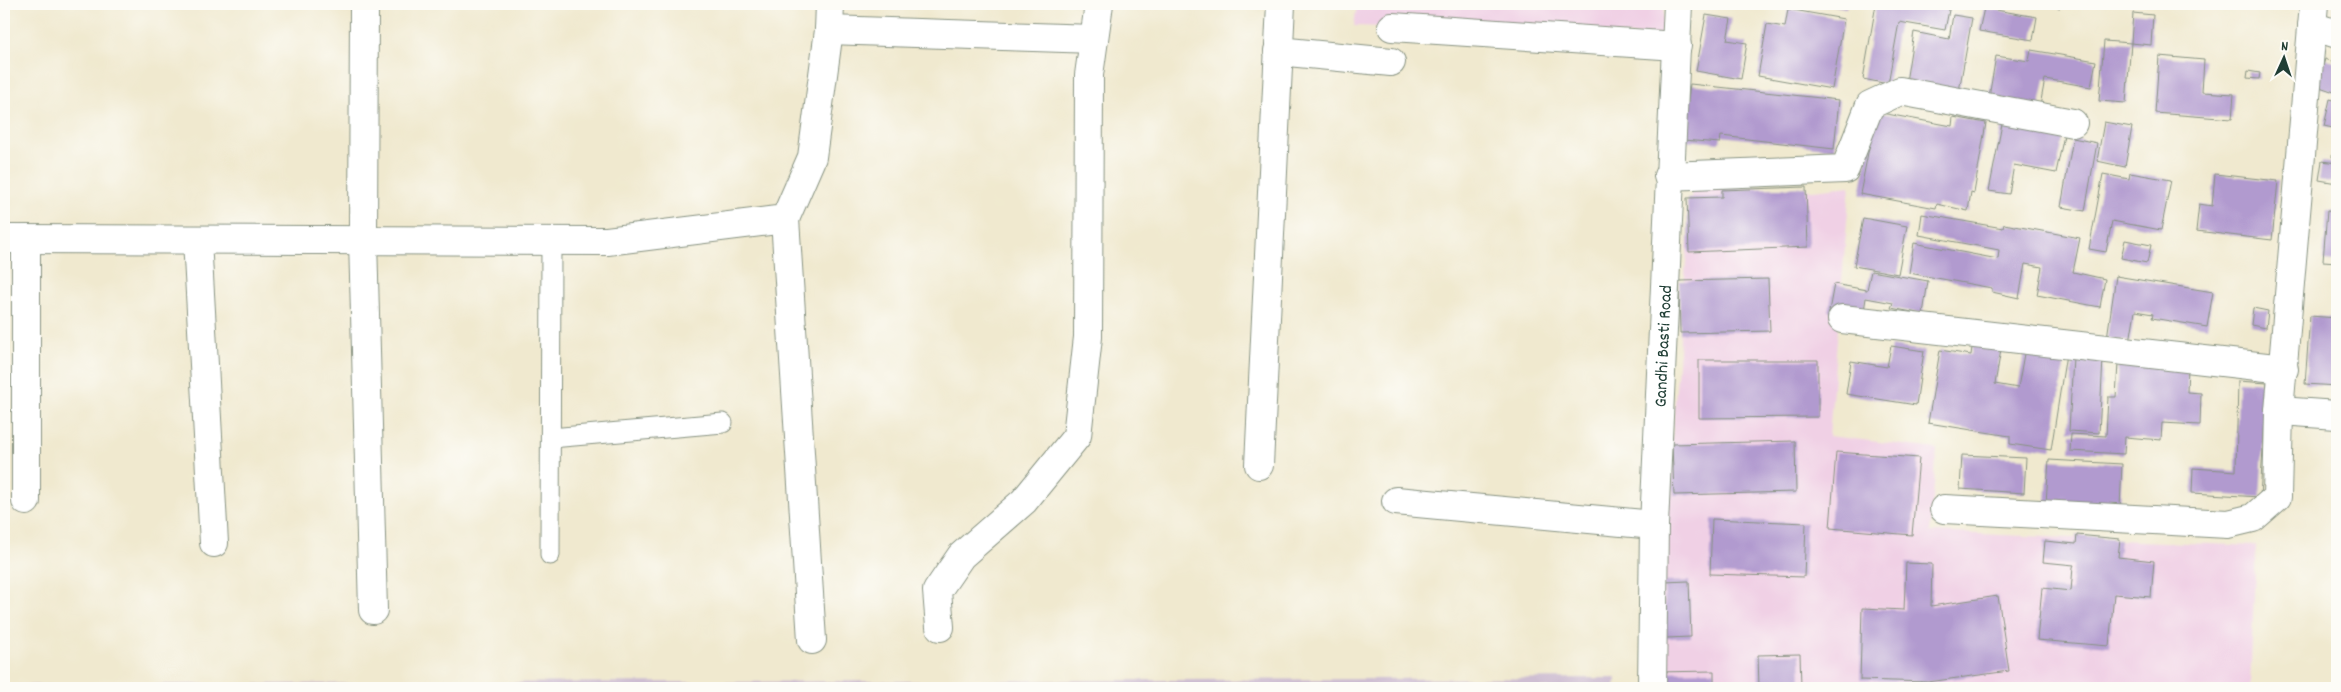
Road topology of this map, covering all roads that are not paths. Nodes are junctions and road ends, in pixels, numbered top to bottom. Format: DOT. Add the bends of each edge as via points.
graph roads {
  1 [pos="364,4"];
  2 [pos="1099,4"];
  3 [pos="1280,4"];
  4 [pos="1678,4"];
  5 [pos="830,17"];
  6 [pos="2321,21"];
  7 [pos="1392,27"];
  8 [pos="1094,39"];
  9 [pos="1677,46"];
  10 [pos="1278,50"];
  11 [pos="1391,62"];
  12 [pos="2073,123"];
  13 [pos="1668,176"];
  14 [pos="785,219"];
  15 [pos="15,239"];
  16 [pos="197,240"];
  17 [pos="363,240"];
  18 [pos="551,241"];
  19 [pos="1842,320"];
  20 [pos="2284,369"];
  21 [pos="2279,412"];
  22 [pos="2337,415"];
  23 [pos="724,423"];
  24 [pos="551,438"];
  25 [pos="1259,465"];
  26 [pos="26,501"];
  27 [pos="1396,501"];
  28 [pos="1944,509"];
  29 [pos="1654,525"];
  30 [pos="214,543"];
  31 [pos="550,555"];
  32 [pos="373,610"];
  33 [pos="940,627"];
  34 [pos="812,640"];
  35 [pos="1652,688"];
  1 -- 17 [label="street"];
  2 -- 8 [label="street"];
  3 -- 10 [label="street"];
  4 -- 9 [label="street, Gandhi Basti Road"];
  5 -- 8 [label="street"];
  5 -- 14 [label="street" via="812,157"];
  6 -- 20 [label="street"];
  7 -- 9 [label="street"];
  8 -- 33 [label="street" via="1090,75 1088,338 1077,436 1024,501 961,556 937,590"];
  9 -- 13 [label="street, Gandhi Basti Road"];
  10 -- 11 [label="street"];
  10 -- 25 [label="street"];
  12 -- 13 [label="street" via="1900,91 1870,105 1845,169"];
  13 -- 29 [label="street, Gandhi Basti Road"];
  14 -- 18 [label="street" via="607,242"];
  14 -- 34 [label="street"];
  15 -- 16 [label="street"];
  15 -- 26 [label="street"];
  16 -- 17 [label="street"];
  16 -- 30 [label="street"];
  17 -- 18 [label="street"];
  17 -- 32 [label="street"];
  18 -- 24 [label="lane"];
  19 -- 20 [label="street"];
  20 -- 21 [label="street"];
  21 -- 22 [label="street"];
  21 -- 28 [label="street" via="2277,496 2253,518 2228,524"];
  23 -- 24 [label="lane"];
  24 -- 31 [label="lane"];
  27 -- 29 [label="street"];
  29 -- 35 [label="street, Gandhi Basti Road"];
}
